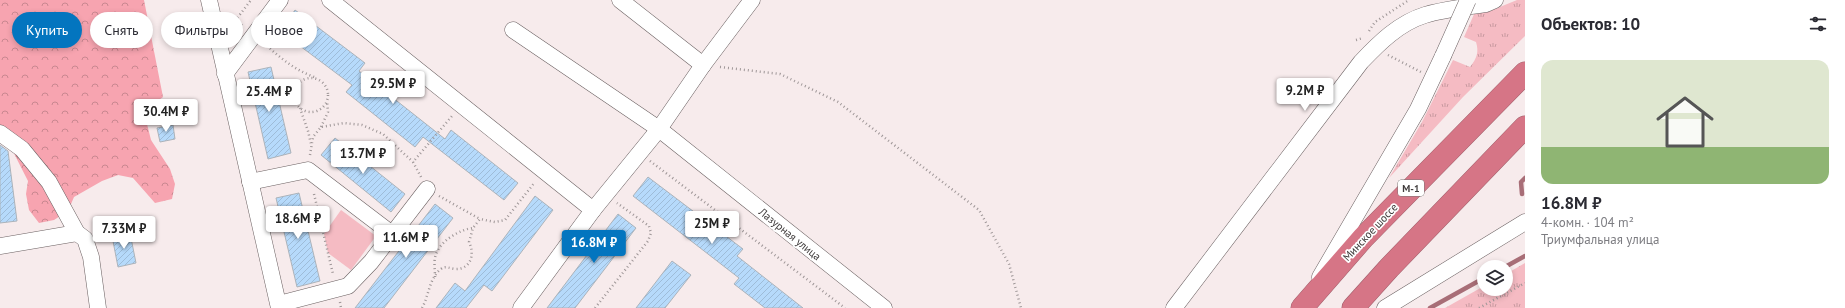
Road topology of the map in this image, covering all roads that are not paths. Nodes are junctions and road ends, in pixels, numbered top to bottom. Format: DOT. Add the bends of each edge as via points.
graph roads {
  1 [pos="209,0"];
  2 [pos="280,0"];
  3 [pos="330,0"];
  4 [pos="620,0"];
  5 [pos="752,0"];
  6 [pos="1468,0"];
  7 [pos="1495,0"];
  8 [pos="513,30"];
  9 [pos="703,65"];
  10 [pos="1525,73"];
  11 [pos="225,74"];
  12 [pos="1525,127"];
  13 [pos="659,129"];
  14 [pos="0,133"];
  15 [pos="250,182"];
  16 [pos="426,189"];
  17 [pos="592,210"];
  18 [pos="1525,222"];
  19 [pos="77,233"];
  20 [pos="392,234"];
  21 [pos="0,246"];
  22 [pos="279,306"];
  23 [pos="98,308"];
  24 [pos="521,308"];
  25 [pos="884,308"];
  26 [pos="1174,308"];
  27 [pos="1302,308"];
  28 [pos="1353,308"];
  29 [pos="1384,308"];
  1 -- 11 [label="street"];
  2 -- 11 [label="street"];
  3 -- 17 [label="street"];
  4 -- 9 [label="street"];
  5 -- 9 [label="street"];
  6 -- 27 [label="street, bridge" via="1418,109"];
  7 -- 26 [label="street" via="1486,4 1424,15 1379,43 1361,62"];
  8 -- 13 [label="street, Лазурная улица"];
  9 -- 13 [label="street"];
  10 -- 27 [label="highway, Минское шоссе / М-1" via="1363,238"];
  11 -- 15 [label="street"];
  12 -- 28 [label="highway"];
  13 -- 17 [label="street"];
  13 -- 25 [label="street, Лазурная улица"];
  14 -- 19 [label="street" via="22,149 49,182"];
  15 -- 20 [label="street" via="308,170"];
  15 -- 22 [label="street"];
  16 -- 20 [label="street"];
  17 -- 24 [label="street"];
  18 -- 29 [label="street"];
  19 -- 21 [label="street"];
  19 -- 23 [label="street" via="85,239 91,258"];
  20 -- 22 [label="street" via="371,262 348,286"];
}
